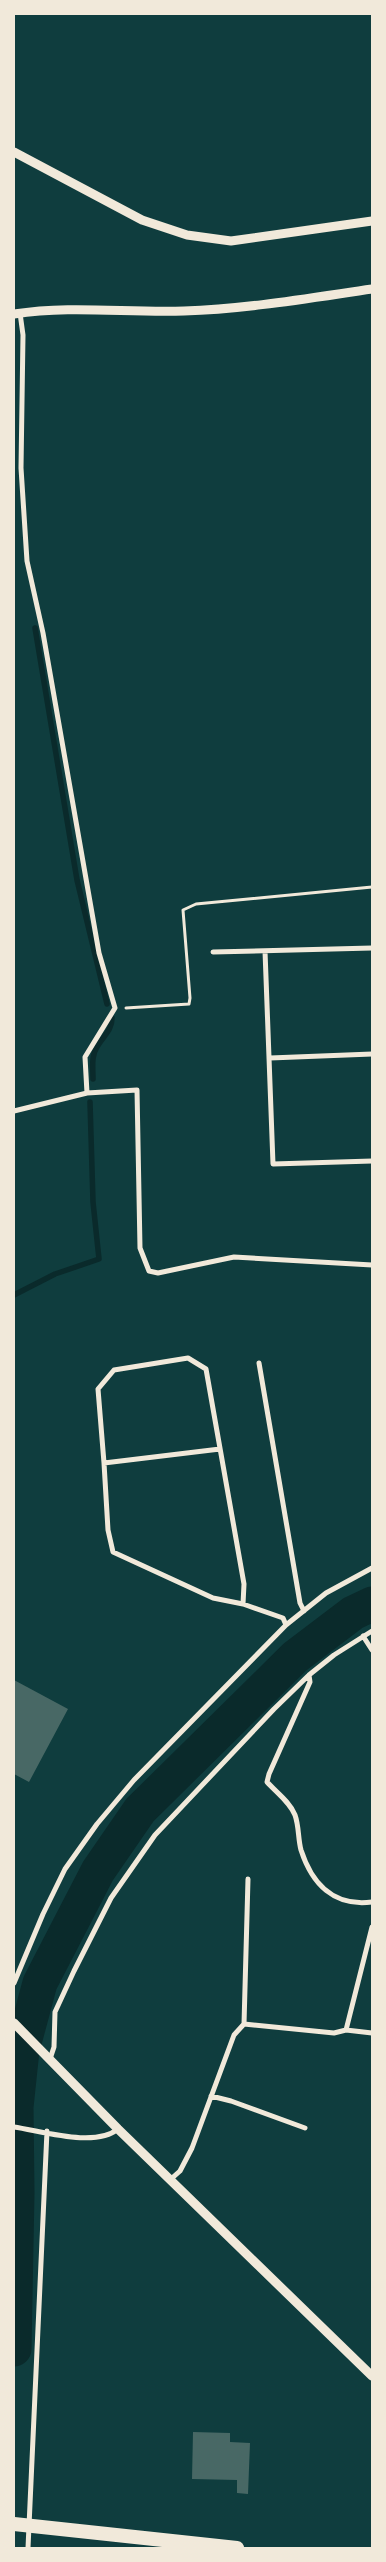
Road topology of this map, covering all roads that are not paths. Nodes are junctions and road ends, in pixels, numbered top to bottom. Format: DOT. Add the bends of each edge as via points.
graph roads {
  1 [pos="14,152"];
  2 [pos="372,221"];
  3 [pos="372,289"];
  4 [pos="17,313"];
  5 [pos="372,948"];
  6 [pos="265,951"];
  7 [pos="213,952"];
  8 [pos="372,1054"];
  9 [pos="270,1058"];
  10 [pos="88,1093"];
  11 [pos="14,1111"];
  12 [pos="372,1162"];
  13 [pos="372,1265"];
  14 [pos="260,1363"];
  15 [pos="220,1449"];
  16 [pos="104,1463"];
  17 [pos="372,1568"];
  18 [pos="243,1604"];
  19 [pos="304,1611"];
  20 [pos="286,1625"];
  21 [pos="372,1631"];
  22 [pos="363,1636"];
  23 [pos="372,1650"];
  24 [pos="309,1675"];
  25 [pos="248,1879"];
  26 [pos="372,1902"];
  27 [pos="372,1927"];
  28 [pos="14,1984"];
  29 [pos="14,2023"];
  30 [pos="244,2024"];
  31 [pos="346,2030"];
  32 [pos="372,2032"];
  33 [pos="46,2056"];
  34 [pos="211,2096"];
  35 [pos="14,2127"];
  36 [pos="305,2128"];
  37 [pos="118,2129"];
  38 [pos="47,2132"];
  39 [pos="171,2179"];
  40 [pos="372,2376"];
  41 [pos="23,2525"];
  42 [pos="28,2548"];
  43 [pos="237,2548"];
  1 -- 2 [label="street" via="142,220 187,235 231,241"];
  3 -- 4 [label="street" via="232,308 183,311 85,308"];
  4 -- 10 [label="street" via="23,335 21,468 27,560 43,633 88,896 115,1008 84,1057"];
  5 -- 6 [label="street"];
  6 -- 7 [label="street"];
  6 -- 9 [label="street"];
  8 -- 9 [label="street"];
  9 -- 12 [label="street" via="273,1164"];
  10 -- 11 [label="street"];
  10 -- 13 [label="street" via="137,1090 140,1248 149,1271 158,1273 234,1257"];
  14 -- 19 [label="street" via="300,1603"];
  15 -- 16 [label="street"];
  15 -- 16 [label="street" via="206,1369 188,1358 114,1370 98,1389"];
  15 -- 18 [label="street" via="244,1584"];
  16 -- 18 [label="street" via="108,1530 113,1552 213,1598"];
  17 -- 19 [label="street" via="326,1593"];
  18 -- 20 [label="street" via="283,1618"];
  19 -- 20 [label="street"];
  20 -- 28 [label="street" via="134,1780 97,1824 66,1869"];
  21 -- 22 [label="street"];
  22 -- 23 [label="street"];
  22 -- 24 [label="street"];
  24 -- 26 [label="street" via="310,1682 267,1782 295,1814 301,1849 323,1890 343,1900"];
  24 -- 33 [label="street" via="155,1835 133,1865 91,1936 56,2012 54,2047"];
  25 -- 30 [label="street"];
  27 -- 31 [label="street"];
  29 -- 33 [label="street"];
  30 -- 31 [label="street" via="334,2033"];
  30 -- 34 [label="street" via="234,2035"];
  31 -- 32 [label="street"];
  33 -- 37 [label="street"];
  34 -- 36 [label="street" via="231,2100"];
  34 -- 39 [label="street" via="192,2148 180,2171"];
  35 -- 38 [label="street"];
  37 -- 38 [label="street" via="111,2135 93,2139"];
  37 -- 39 [label="street"];
  38 -- 41 [label="street"];
  39 -- 40 [label="street"];
  41 -- 42 [label="street"];
  41 -- 43 [label="highway"];
}
